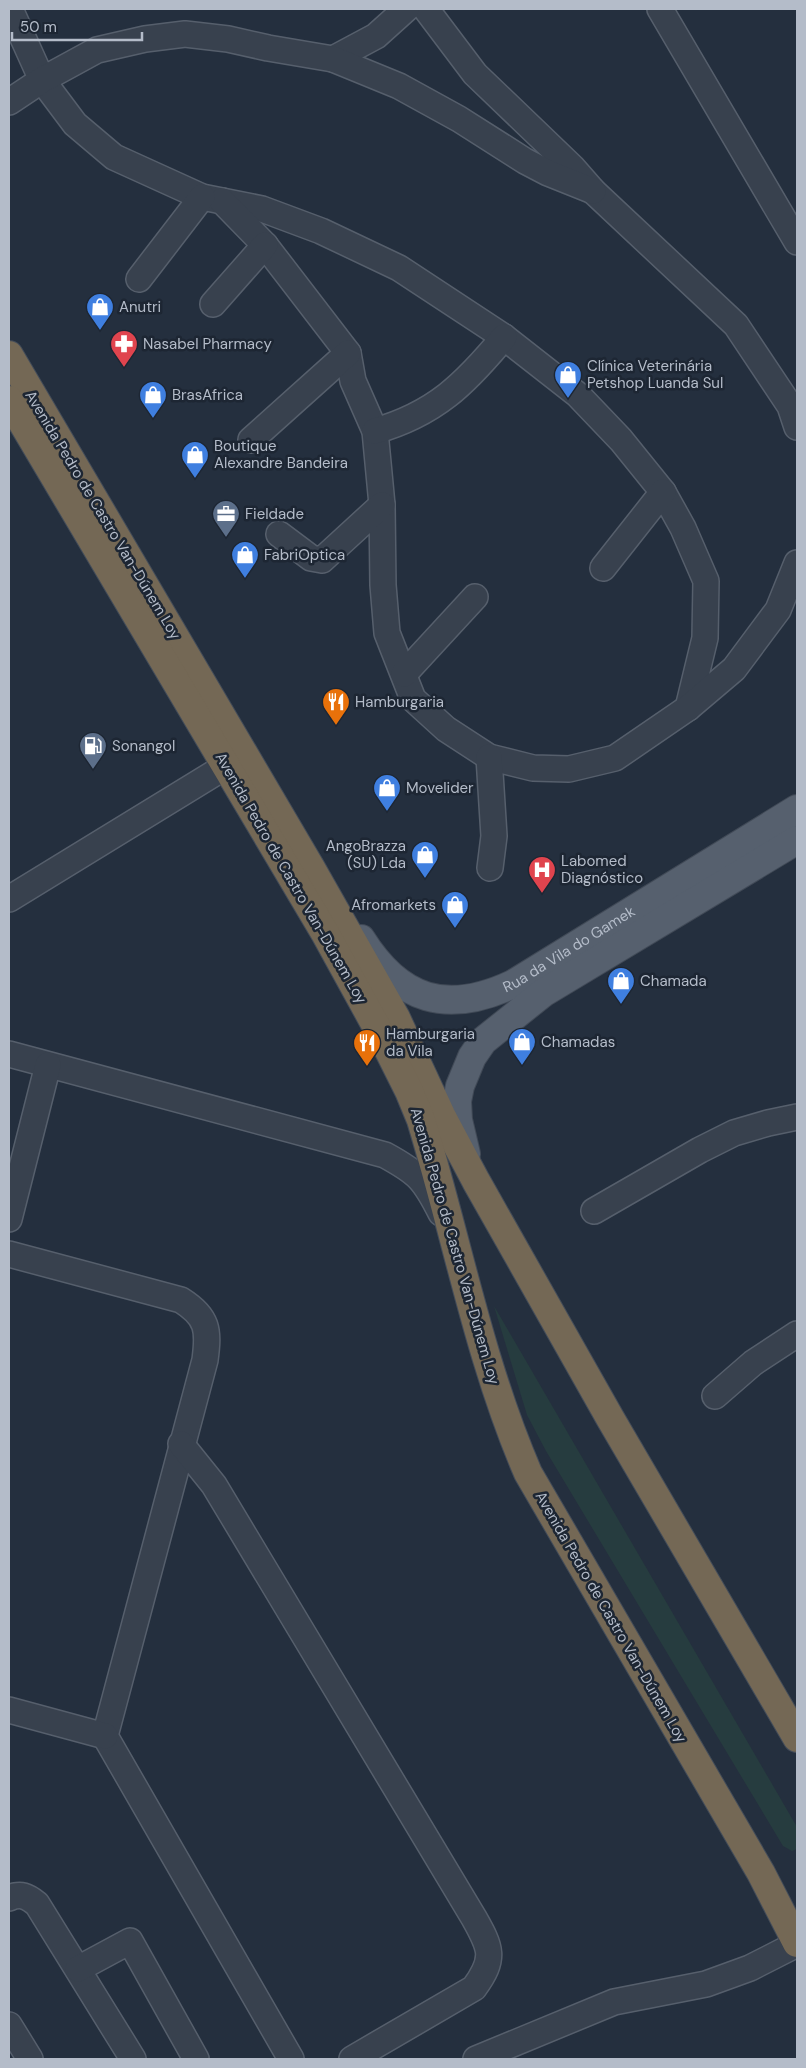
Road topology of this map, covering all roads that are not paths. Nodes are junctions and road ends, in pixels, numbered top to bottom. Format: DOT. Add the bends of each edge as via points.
graph roads {
  1 [pos="10,9"];
  2 [pos="406,9"];
  3 [pos="426,9"];
  4 [pos="660,9"];
  5 [pos="333,59"];
  6 [pos="42,80"];
  7 [pos="9,102"];
  8 [pos="592,191"];
  9 [pos="212,199"];
  10 [pos="797,242"];
  11 [pos="265,245"];
  12 [pos="139,279"];
  13 [pos="213,304"];
  14 [pos="504,338"];
  15 [pos="348,353"];
  16 [pos="9,356"];
  17 [pos="9,400"];
  18 [pos="797,427"];
  19 [pos="375,431"];
  20 [pos="251,440"];
  21 [pos="663,492"];
  22 [pos="382,505"];
  23 [pos="279,534"];
  24 [pos="797,564"];
  25 [pos="603,568"];
  26 [pos="475,597"];
  27 [pos="404,674"];
  28 [pos="688,708"];
  29 [pos="489,757"];
  30 [pos="226,766"];
  31 [pos="797,809"];
  32 [pos="797,840"];
  33 [pos="490,868"];
  34 [pos="9,899"];
  35 [pos="341,917"];
  36 [pos="9,1054"];
  37 [pos="48,1065"];
  38 [pos="797,1117"];
  39 [pos="476,1181"];
  40 [pos="594,1211"];
  41 [pos="9,1219"];
  42 [pos="9,1254"];
  43 [pos="460,1260"];
  44 [pos="797,1334"];
  45 [pos="715,1396"];
  46 [pos="181,1444"];
  47 [pos="9,1710"];
  48 [pos="105,1736"];
  49 [pos="797,1738"];
  50 [pos="760,1873"];
  51 [pos="9,1898"];
  52 [pos="797,1898"];
  53 [pos="797,1944"];
  54 [pos="78,1969"];
  55 [pos="9,2025"];
  56 [pos="30,2059"];
  57 [pos="133,2059"];
  58 [pos="196,2059"];
  59 [pos="291,2059"];
  60 [pos="352,2059"];
  61 [pos="476,2059"];
  1 -- 6 [label="street"];
  2 -- 5 [label="street" via="376,36"];
  3 -- 8 [label="street" via="475,74"];
  4 -- 10 [label="street"];
  5 -- 6 [label="street" via="185,34 97,50"];
  5 -- 8 [label="street" via="399,86 459,118 532,165"];
  6 -- 7 [label="street"];
  6 -- 9 [label="street" via="75,124 114,157"];
  8 -- 18 [label="street" via="736,325 790,406"];
  9 -- 11 [label="street"];
  9 -- 12 [label="street"];
  9 -- 14 [label="street" via="262,209 321,231 390,264"];
  11 -- 13 [label="street"];
  11 -- 15 [label="street"];
  14 -- 19 [label="street" via="450,396 395,426"];
  14 -- 21 [label="street" via="578,395 621,440"];
  15 -- 19 [label="street" via="353,381"];
  15 -- 20 [label="street"];
  16 -- 35 [label="highway, Avenida Pedro de Castro Van-Dúnem Loy"];
  17 -- 30 [label="highway, Avenida Pedro de Castro Van-Dúnem Loy"];
  19 -- 22 [label="street"];
  21 -- 25 [label="street"];
  21 -- 28 [label="street" via="706,581 705,638"];
  22 -- 23 [label="street" via="322,560 311,558"];
  22 -- 27 [label="street" via="387,633"];
  24 -- 28 [label="street" via="778,610 734,668"];
  26 -- 27 [label="street"];
  27 -- 29 [label="street" via="413,699 446,729"];
  28 -- 29 [label="street" via="615,758 569,769 533,768"];
  29 -- 33 [label="street" via="494,836"];
  30 -- 34 [label="street"];
  30 -- 43 [label="highway, Avenida Pedro de Castro Van-Dúnem Loy" via="325,933 409,1092 430,1150"];
  31 -- 35 [label="main road, Rua da Vila do Gamek" via="513,984 490,995 458,1001 444,1000 405,987 388,974"];
  32 -- 39 [label="main road, Rua da Vila do Gamek" via="543,993 483,1041 469,1064 457,1101 462,1140"];
  35 -- 39 [label="highway, Avenida Pedro de Castro Van-Dúnem Loy" via="396,1018"];
  36 -- 37 [label="street"];
  37 -- 41 [label="street"];
  37 -- 43 [label="street" via="385,1155 422,1179 441,1213"];
  38 -- 40 [label="street" via="734,1133"];
  39 -- 49 [label="highway, Avenida Pedro de Castro Van-Dúnem Loy"];
  42 -- 46 [label="street" via="181,1300 194,1308 205,1323 208,1340"];
  43 -- 50 [label="highway, Avenida Pedro de Castro Van-Dúnem Loy" via="492,1379 528,1473"];
  44 -- 45 [label="street" via="753,1363"];
  46 -- 48 [label="street"];
  46 -- 60 [label="street" via="214,1485 484,1936 489,1955 486,1972 474,1988"];
  47 -- 48 [label="street"];
  48 -- 59 [label="street"];
  50 -- 52 [label="highway" via="777,1891"];
  50 -- 53 [label="highway, Avenida Pedro de Castro Van-Dúnem Loy"];
  51 -- 54 [label="street" via="18,1894 37,1904"];
  53 -- 61 [label="street" via="750,1968 706,1984 614,2002"];
  54 -- 57 [label="street"];
  54 -- 58 [label="street" via="130,1941"];
  55 -- 56 [label="street"];
}
